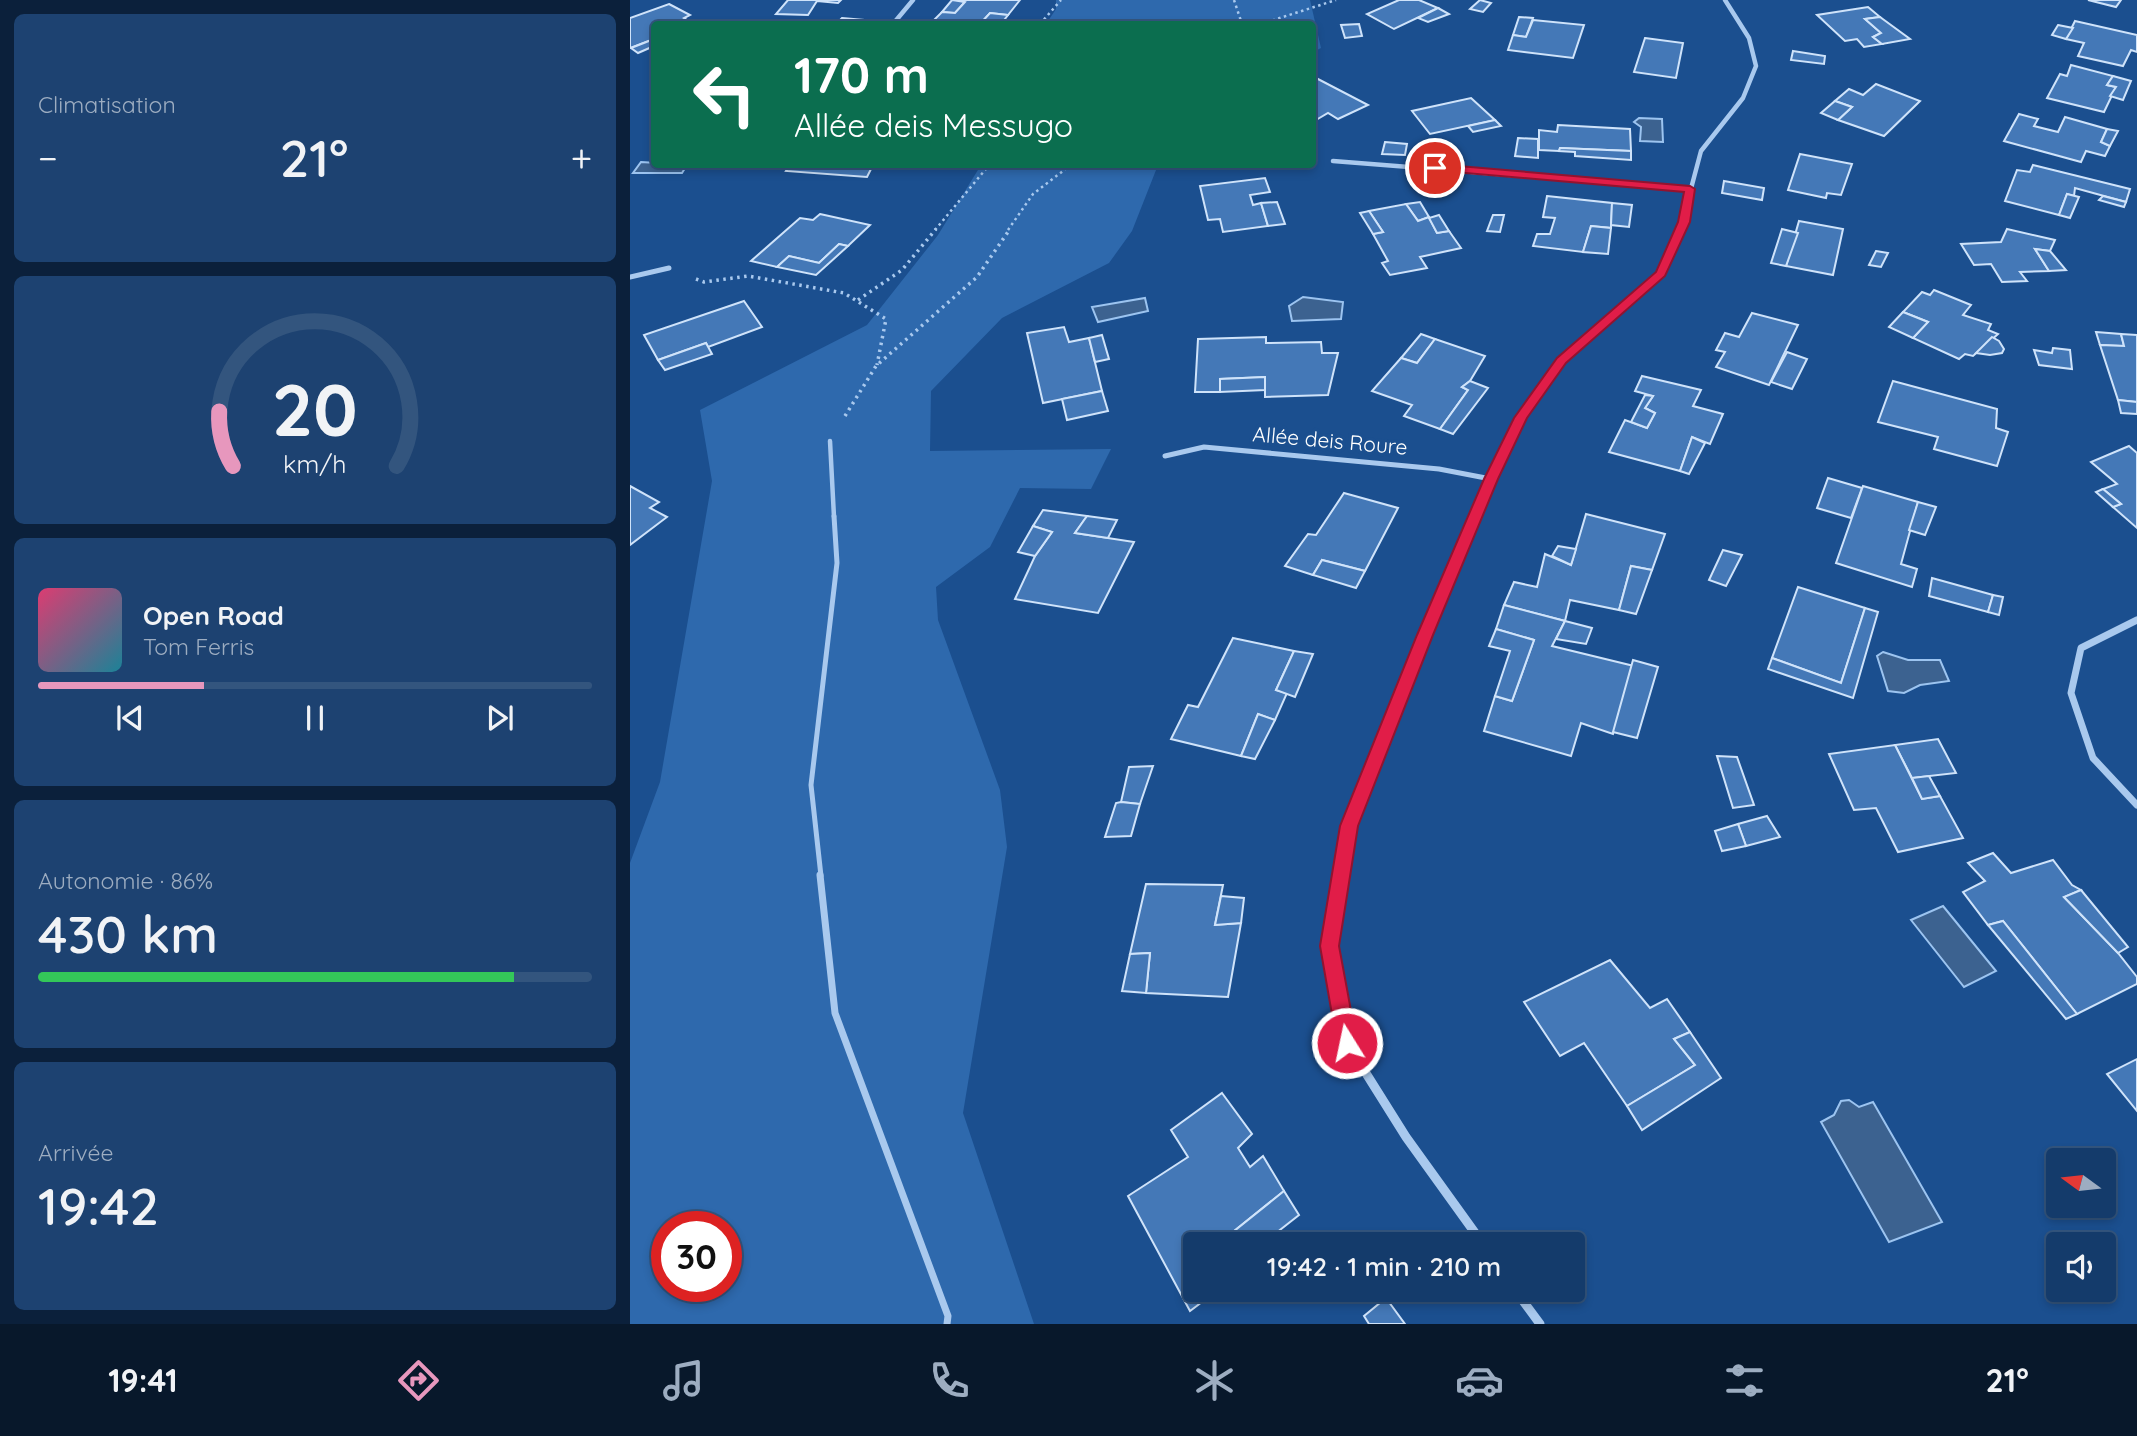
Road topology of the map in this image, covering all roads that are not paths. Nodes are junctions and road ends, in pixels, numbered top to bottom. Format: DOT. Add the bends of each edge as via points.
graph roads {
  1 [pos="913,0"];
  2 [pos="1725,0"];
  3 [pos="896,21"];
  4 [pos="1333,161"];
  5 [pos="1690,189"];
  6 [pos="669,268"];
  7 [pos="630,277"];
  8 [pos="830,441"];
  9 [pos="1165,456"];
  10 [pos="1491,479"];
  11 [pos="2137,620"];
  12 [pos="2137,805"];
  13 [pos="1474,1232"];
  14 [pos="1524,1302"];
  15 [pos="947,1324"];
  16 [pos="1540,1324"];
  1 -- 3 [label="street"];
  2 -- 5 [label="street" via="1749,38 1756,66 1743,98 1701,151"];
  4 -- 5 [label="street"];
  5 -- 10 [label="street" via="1684,222 1661,274 1561,360 1521,418"];
  6 -- 7 [label="street"];
  8 -- 15 [label="lane" via="837,563 811,786 835,1013 948,1316"];
  9 -- 10 [label="street, Allée deis Roure" via="1204,447 1439,469"];
  10 -- 13 [label="street" via="1349,826 1329,946 1347,1043 1406,1137"];
  11 -- 12 [label="street" via="2081,648 2071,693 2093,758"];
  14 -- 16 [label="street"];
}
